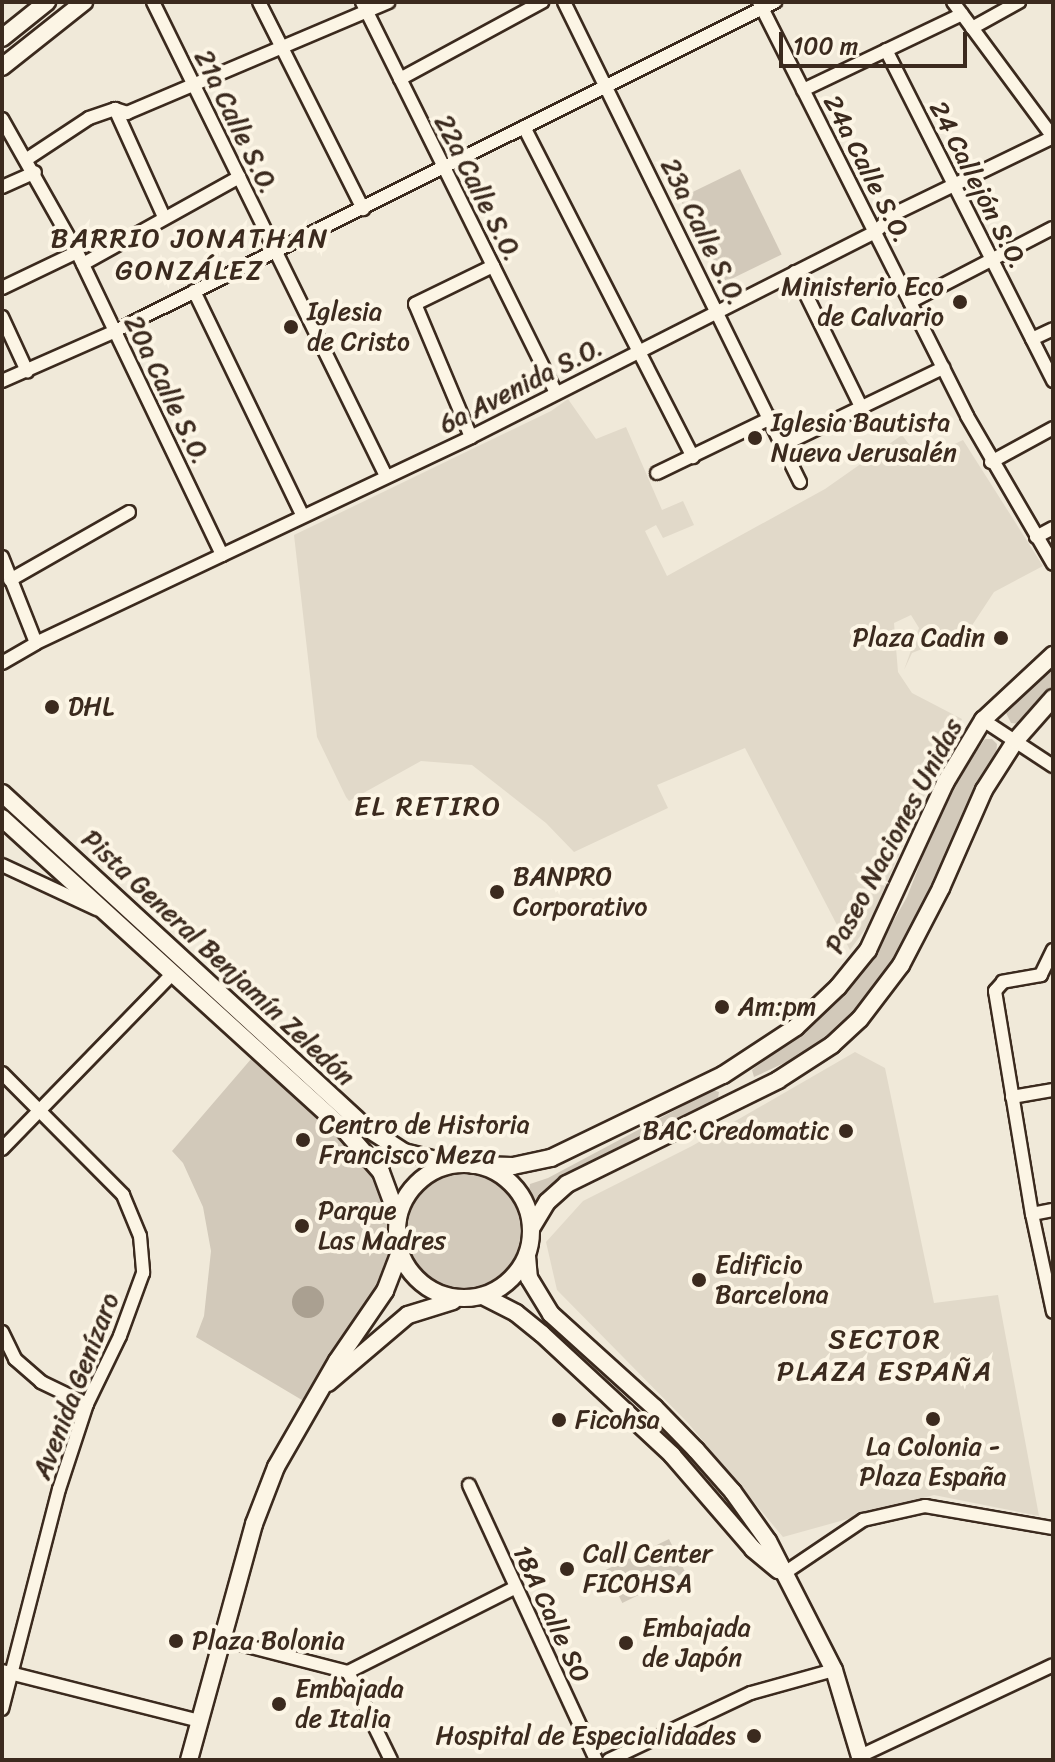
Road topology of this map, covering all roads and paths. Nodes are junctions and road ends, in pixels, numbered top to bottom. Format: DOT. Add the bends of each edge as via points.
graph roads {
  1 [pos="47,2"];
  2 [pos="84,2"];
  3 [pos="153,2"];
  4 [pos="259,2"];
  5 [pos="388,2"];
  6 [pos="542,2"];
  7 [pos="564,2"];
  8 [pos="775,2"];
  9 [pos="953,2"];
  10 [pos="1019,2"];
  11 [pos="761,5"];
  12 [pos="365,7"];
  13 [pos="962,14"];
  14 [pos="972,28"];
  15 [pos="2,38"];
  16 [pos="886,50"];
  17 [pos="281,51"];
  18 [pos="2,67"];
  19 [pos="400,79"];
  20 [pos="194,85"];
  21 [pos="607,86"];
  22 [pos="803,90"];
  23 [pos="115,109"];
  24 [pos="2,119"];
  25 [pos="524,127"];
  26 [pos="1053,137"];
  27 [pos="27,159"];
  28 [pos="444,169"];
  29 [pos="35,172"];
  30 [pos="239,177"];
  31 [pos="954,185"];
  32 [pos="2,187"];
  33 [pos="363,209"];
  34 [pos="164,217"];
  35 [pos="1053,228"];
  36 [pos="875,232"];
  37 [pos="276,251"];
  38 [pos="80,258"];
  39 [pos="991,260"];
  40 [pos="493,266"];
  41 [pos="795,272"];
  42 [pos="2,288"];
  43 [pos="194,291"];
  44 [pos="910,302"];
  45 [pos="717,312"];
  46 [pos="2,317"];
  47 [pos="1053,329"];
  48 [pos="113,332"];
  49 [pos="1032,339"];
  50 [pos="637,352"];
  51 [pos="943,368"];
  52 [pos="27,371"];
  53 [pos="2,381"];
  54 [pos="1053,381"];
  55 [pos="556,393"];
  56 [pos="861,407"];
  57 [pos="771,418"];
  58 [pos="1053,428"];
  59 [pos="471,437"];
  60 [pos="783,445"];
  61 [pos="693,457"];
  62 [pos="991,462"];
  63 [pos="657,473"];
  64 [pos="386,476"];
  65 [pos="800,482"];
  66 [pos="129,512"];
  67 [pos="303,516"];
  68 [pos="1053,528"];
  69 [pos="1036,537"];
  70 [pos="222,555"];
  71 [pos="2,557"];
  72 [pos="1053,564"];
  73 [pos="10,580"];
  74 [pos="36,643"];
  75 [pos="1053,655"];
  76 [pos="2,663"];
  77 [pos="1053,698"];
  78 [pos="983,720"];
  79 [pos="1016,740"];
  80 [pos="1053,766"];
  81 [pos="6,801"];
  82 [pos="2,819"];
  83 [pos="2,865"];
  84 [pos="103,912"];
  85 [pos="1053,950"];
  86 [pos="195,969"];
  87 [pos="172,974"];
  88 [pos="1047,974"];
  89 [pos="294,1060"];
  90 [pos="2,1073"];
  91 [pos="1053,1090"];
  92 [pos="1012,1097"];
  93 [pos="38,1112"];
  94 [pos="2,1149"];
  95 [pos="453,1164"];
  96 [pos="473,1165"];
  97 [pos="1053,1210"];
  98 [pos="1032,1214"];
  99 [pos="398,1218"];
  100 [pos="532,1227"];
  101 [pos="400,1252"];
  102 [pos="527,1256"];
  103 [pos="483,1296"];
  104 [pos="462,1299"];
  105 [pos="1053,1312"];
  106 [pos="2,1332"];
  107 [pos="323,1386"];
  108 [pos="87,1404"];
  109 [pos="469,1485"];
  110 [pos="1053,1528"];
  111 [pos="783,1574"];
  112 [pos="514,1588"];
  113 [pos="220,1639"];
  114 [pos="1053,1665"];
  115 [pos="834,1670"];
  116 [pos="7,1672"];
  117 [pos="348,1672"];
  118 [pos="2,1709"];
  119 [pos="199,1721"];
  120 [pos="860,1758"];
  121 [pos="189,1760"];
  122 [pos="391,1760"];
  123 [pos="596,1760"];
  124 [pos="609,1760"];
  1 -- 15 [label="main road"];
  2 -- 18 [label="main road"];
  3 -- 20 [label="street, 21a Calle S.O."];
  4 -- 17 [label="street"];
  5 -- 12 [label="street"];
  6 -- 19 [label="street"];
  7 -- 21 [label="street, 23a Calle S.O."];
  8 -- 11 [label="street"];
  9 -- 13 [label="street"];
  10 -- 14 [label="street"];
  11 -- 21 [label="street"];
  11 -- 22 [label="street, 24a Calle S.O."];
  12 -- 17 [label="street"];
  12 -- 19 [label="street, 22a Calle S.O."];
  13 -- 14 [label="street"];
  13 -- 16 [label="street"];
  14 -- 26 [label="street"];
  16 -- 22 [label="street"];
  16 -- 31 [label="street, 24 Callejón S.O."];
  17 -- 20 [label="street"];
  17 -- 33 [label="street"];
  19 -- 28 [label="street, 22a Calle S.O."];
  20 -- 23 [label="street" via="127,113"];
  20 -- 30 [label="street, 21a Calle S.O."];
  21 -- 25 [label="street"];
  21 -- 45 [label="street, 23a Calle S.O."];
  22 -- 36 [label="street, 24a Calle S.O."];
  23 -- 27 [label="street" via="89,118"];
  23 -- 34 [label="street"];
  24 -- 27 [label="street, 20a Calle S.O."];
  25 -- 28 [label="street"];
  25 -- 50 [label="street"];
  26 -- 31 [label="street, 6a Avenida S.O."];
  27 -- 29 [label="street, 20a Calle S.O."];
  28 -- 33 [label="street"];
  28 -- 40 [label="street, 22a Calle S.O."];
  29 -- 32 [label="street"];
  29 -- 38 [label="street, 20a Calle S.O."];
  30 -- 34 [label="street"];
  30 -- 37 [label="street, 21a Calle S.O."];
  31 -- 36 [label="street, 6a Avenida S.O." via="896,213"];
  31 -- 39 [label="street, 24 Callejón S.O."];
  33 -- 37 [label="street"];
  34 -- 38 [label="street"];
  35 -- 39 [label="street"];
  36 -- 41 [label="street, 6a Avenida S.O."];
  36 -- 44 [label="street, 24a Calle S.O."];
  37 -- 43 [label="street"];
  37 -- 64 [label="street, 21a Calle S.O."];
  38 -- 42 [label="street"];
  38 -- 48 [label="street, 20a Calle S.O."];
  39 -- 44 [label="street"];
  39 -- 49 [label="street, 24 Callejón S.O."];
  40 -- 55 [label="street, 22a Calle S.O."];
  40 -- 59 [label="street" via="415,304"];
  41 -- 45 [label="street, 6a Avenida S.O."];
  41 -- 56 [label="street"];
  43 -- 48 [label="street"];
  43 -- 67 [label="street"];
  44 -- 51 [label="street, 24a Calle S.O."];
  45 -- 50 [label="street, 6a Avenida S.O."];
  45 -- 57 [label="street, 23a Calle S.O."];
  46 -- 52 [label="street"];
  47 -- 49 [label="street"];
  48 -- 52 [label="street"];
  48 -- 70 [label="street, 20a Calle S.O."];
  49 -- 54 [label="street, 24 Callejón S.O."];
  50 -- 55 [label="street, 6a Avenida S.O."];
  50 -- 61 [label="street"];
  51 -- 56 [label="street"];
  51 -- 62 [label="street, 24a Calle S.O."];
  52 -- 53 [label="street"];
  55 -- 59 [label="street, 6a Avenida S.O."];
  56 -- 60 [label="street"];
  57 -- 60 [label="street, 23a Calle S.O."];
  57 -- 61 [label="street"];
  58 -- 62 [label="street"];
  59 -- 64 [label="street, 6a Avenida S.O."];
  60 -- 65 [label="street, 23a Calle S.O."];
  61 -- 63 [label="street"];
  62 -- 69 [label="street, 24a Calle S.O."];
  64 -- 67 [label="street, 6a Avenida S.O."];
  66 -- 73 [label="street"];
  67 -- 70 [label="street, 6a Avenida S.O."];
  68 -- 69 [label="street"];
  69 -- 72 [label="street, 24a Calle S.O."];
  70 -- 74 [label="street, 6a Avenida S.O."];
  71 -- 73 [label="street"];
  73 -- 74 [label="street"];
  74 -- 76 [label="street, 6a Avenida S.O."];
  75 -- 78 [label="main road, Paseo Naciones Unidas"];
  77 -- 79 [label="main road"];
  78 -- 79 [label="street"];
  78 -- 96 [label="main road, Paseo Naciones Unidas" via="945,783 868,950 796,1027 723,1075 551,1158 513,1166"];
  79 -- 80 [label="street"];
  79 -- 100 [label="main road" via="984,790 901,965 860,1019 778,1080 567,1184 547,1202"];
  81 -- 82 [label="main road"];
  81 -- 86 [label="main road, Pista General Benjamín Zeledón"];
  82 -- 84 [label="main road, Pista General Benjamín Zeledón"];
  83 -- 84 [label="street"];
  84 -- 86 [label="main road" via="124,922 176,968"];
  84 -- 87 [label="main road, Pista General Benjamín Zeledón"];
  85 -- 88 [label="street"];
  86 -- 89 [label="main road, Pista General Benjamín Zeledón"];
  87 -- 89 [label="main road" via="186,976 267,1047"];
  87 -- 93 [label="street"];
  87 -- 99 [label="main road, Pista General Benjamín Zeledón" via="371,1158 386,1180"];
  88 -- 92 [label="street" via="1003,982 995,991"];
  89 -- 95 [label="main road, Pista General Benjamín Zeledón" via="389,1144 420,1158"];
  90 -- 93 [label="street, Avenida Genízaro"];
  91 -- 92 [label="street"];
  92 -- 98 [label="street"];
  93 -- 94 [label="street"];
  93 -- 108 [label="street, Avenida Genízaro" via="123,1195 140,1236 143,1273"];
  95 -- 96 [label="main road"];
  95 -- 99 [label="main road" via="414,1186"];
  96 -- 100 [label="main road" via="510,1183 523,1200"];
  97 -- 98 [label="street"];
  98 -- 105 [label="street"];
  99 -- 101 [label="main road"];
  100 -- 102 [label="main road"];
  101 -- 104 [label="main road" via="423,1285"];
  101 -- 107 [label="main road" via="385,1291"];
  102 -- 103 [label="main road" via="510,1281"];
  102 -- 111 [label="main road" via="529,1278 551,1314 696,1450 768,1541"];
  103 -- 104 [label="main road"];
  103 -- 111 [label="main road" via="542,1334 672,1455 753,1549"];
  104 -- 107 [label="main road" via="408,1315"];
  106 -- 108 [label="street" via="15,1359 41,1382"];
  107 -- 113 [label="main road" via="276,1467"];
  108 -- 116 [label="street, Avenida Genízaro"];
  109 -- 112 [label="street, 18A Calle SO"];
  110 -- 111 [label="street" via="925,1506 863,1520"];
  111 -- 115 [label="main road"];
  112 -- 117 [label="street"];
  112 -- 123 [label="street, 18A Calle SO"];
  113 -- 117 [label="street"];
  113 -- 119 [label="main road"];
  114 -- 120 [label="street"];
  115 -- 120 [label="main road"];
  115 -- 124 [label="street" via="751,1693"];
  116 -- 118 [label="street, Avenida Genízaro"];
  116 -- 119 [label="street"];
  117 -- 122 [label="street"];
  119 -- 121 [label="main road"];
}
